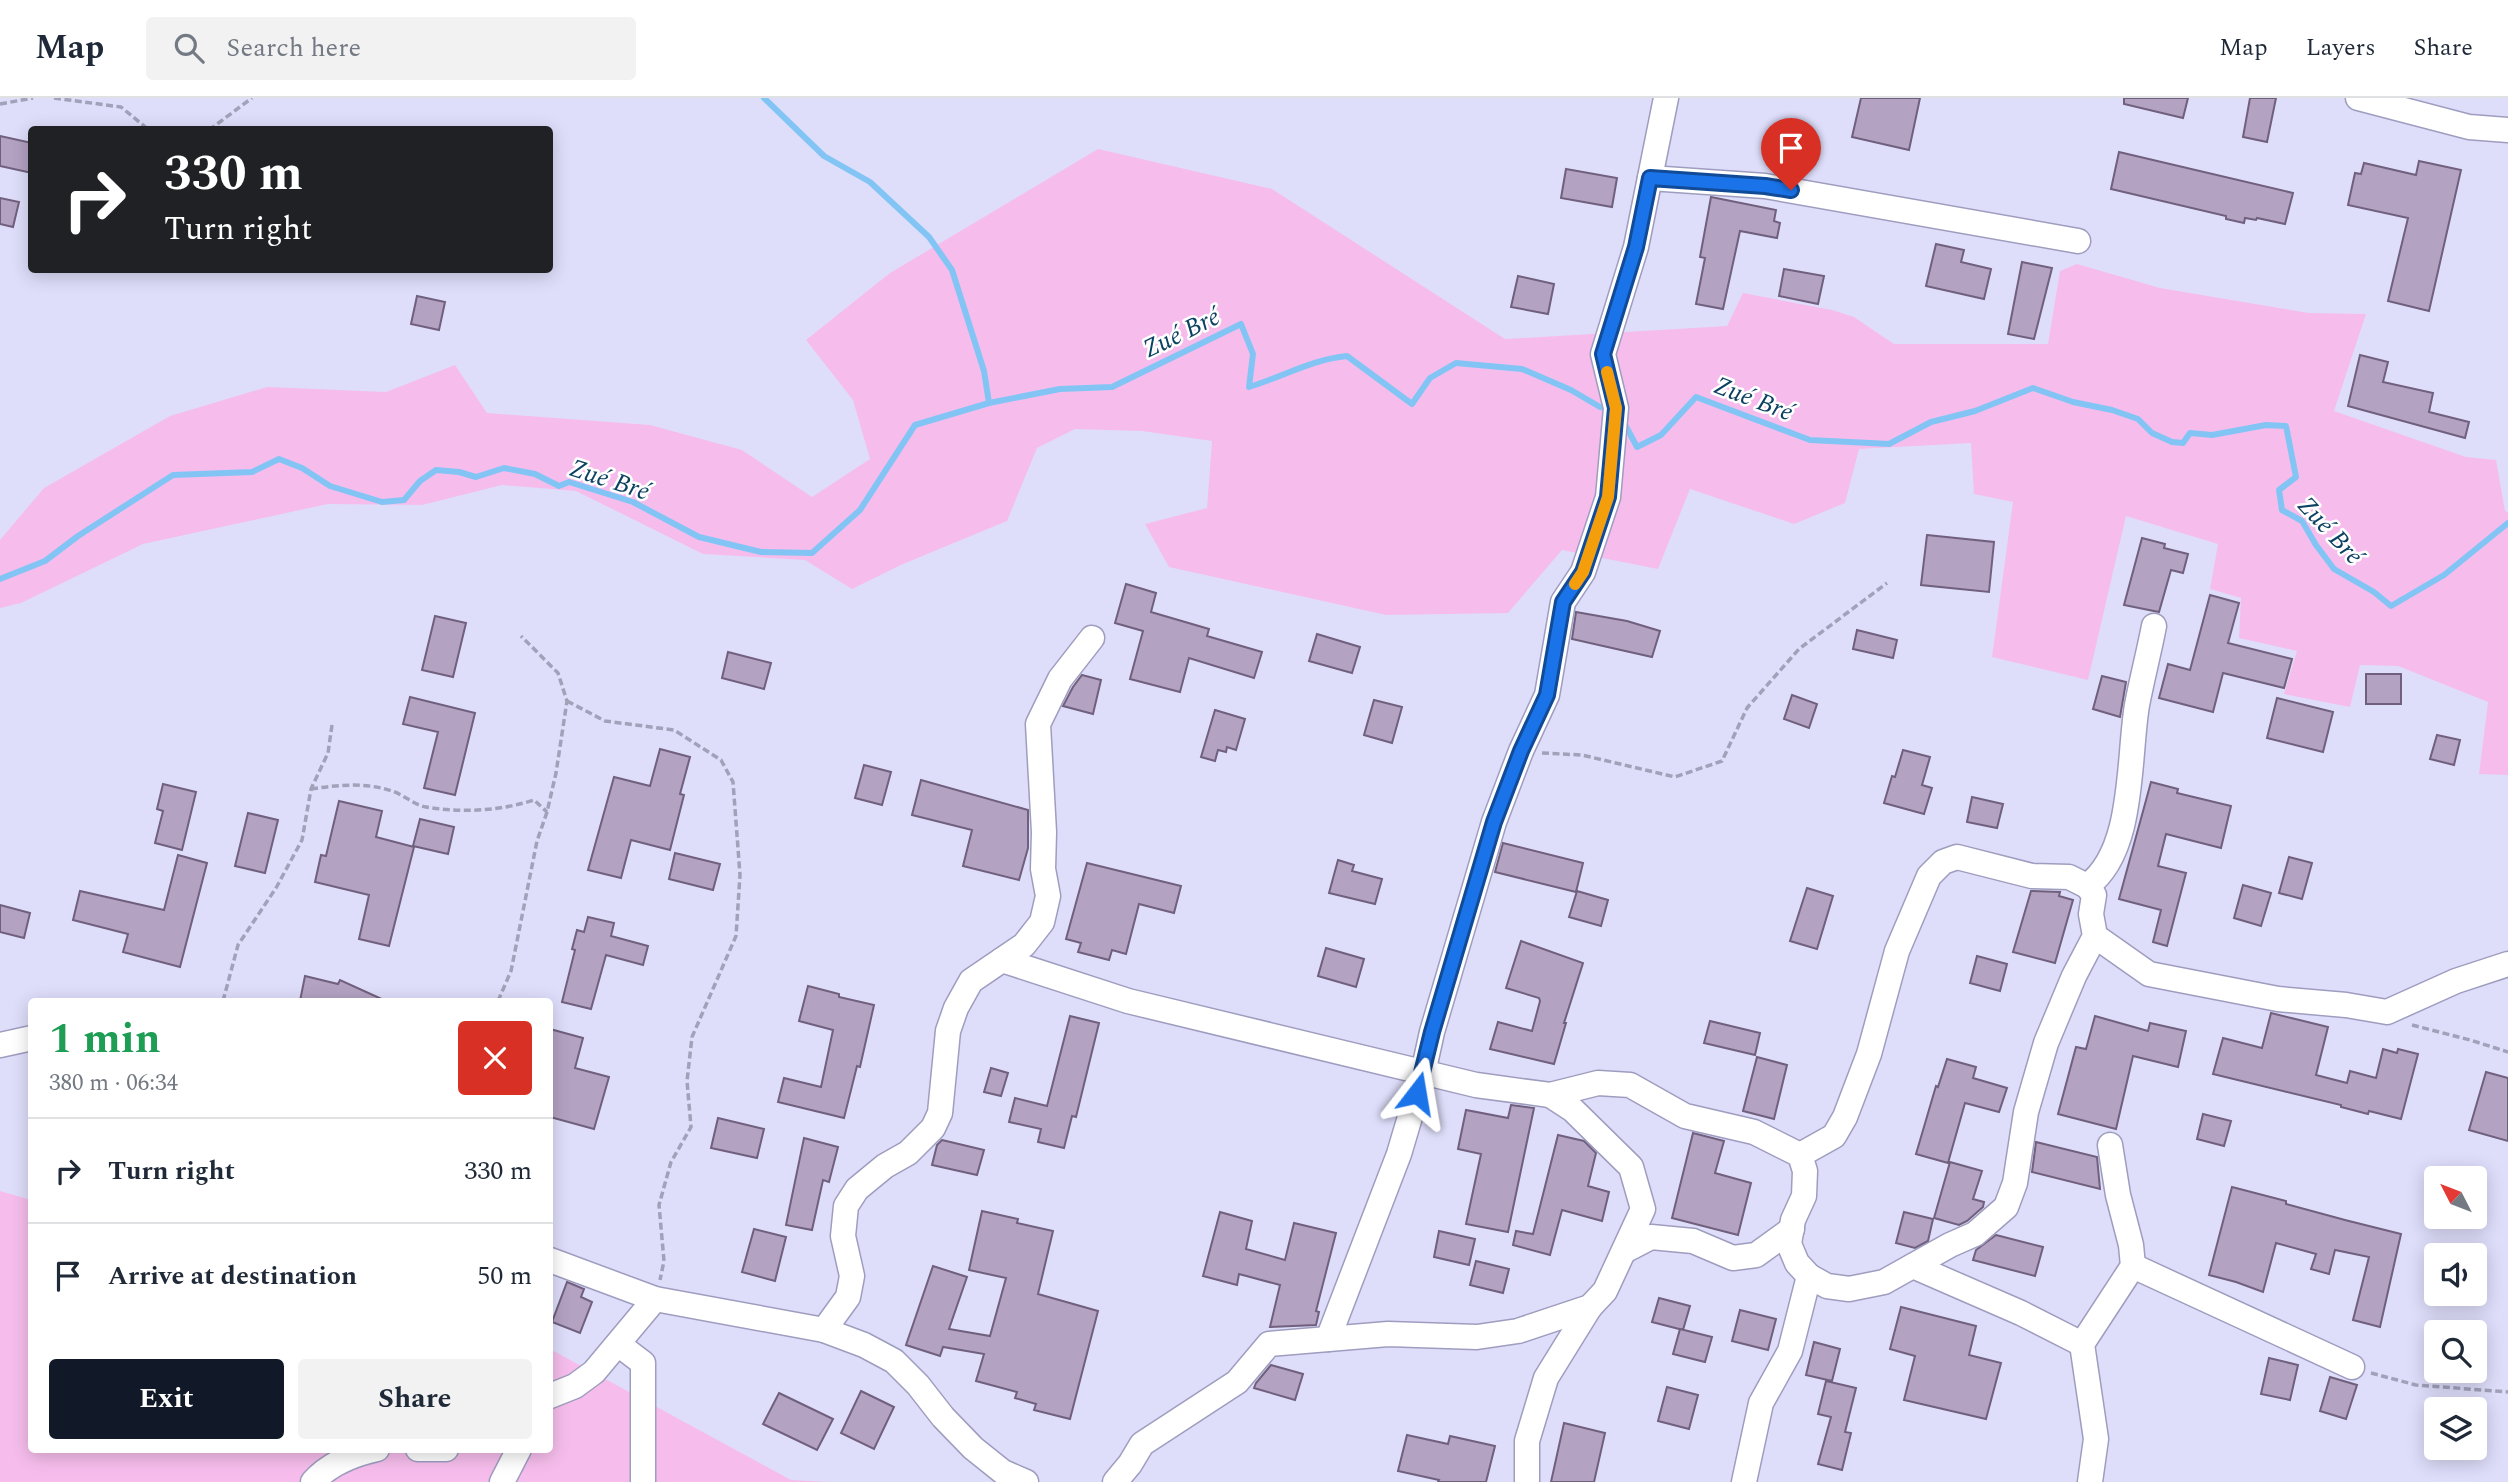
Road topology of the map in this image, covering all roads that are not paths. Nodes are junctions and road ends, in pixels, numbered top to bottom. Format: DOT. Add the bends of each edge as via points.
graph roads {
  1 [pos="1666,98"];
  2 [pos="2358,98"];
  3 [pos="2508,130"];
  4 [pos="1650,178"];
  5 [pos="2078,241"];
  6 [pos="2154,626"];
  7 [pos="1092,638"];
  8 [pos="2087,886"];
  9 [pos="2095,936"];
  10 [pos="1002,960"];
  11 [pos="2508,964"];
  12 [pos="28,1039"];
  13 [pos="0,1045"];
  14 [pos="1423,1073"];
  15 [pos="1550,1095"];
  16 [pos="2110,1145"];
  17 [pos="1800,1154"];
  18 [pos="1791,1230"];
  19 [pos="1624,1251"];
  20 [pos="553,1261"];
  21 [pos="1913,1266"];
  22 [pos="2133,1266"];
  23 [pos="1809,1276"];
  24 [pos="655,1299"];
  25 [pos="1590,1307"];
  26 [pos="824,1330"];
  27 [pos="1328,1339"];
  28 [pos="2082,1344"];
  29 [pos="618,1345"];
  30 [pos="2352,1367"];
  31 [pos="553,1395"];
  32 [pos="360,1453"];
  33 [pos="517,1453"];
  34 [pos="313,1482"];
  35 [pos="502,1482"];
  36 [pos="643,1482"];
  37 [pos="1026,1482"];
  38 [pos="1115,1482"];
  39 [pos="1527,1482"];
  40 [pos="1744,1482"];
  41 [pos="2090,1482"];
  1 -- 4 [label="street"];
  2 -- 3 [label="street" via="2469,127"];
  4 -- 5 [label="street" via="1765,186"];
  4 -- 14 [label="street" via="1636,247 1603,354 1616,408 1608,497 1583,572 1563,602 1547,695 1494,822"];
  6 -- 8 [label="street" via="2137,705 2120,829 2098,878"];
  7 -- 10 [label="street" via="1060,679 1038,724 1048,896 1042,922 1024,945"];
  8 -- 9 [label="street" via="2094,895"];
  8 -- 17 [label="street" via="2069,877 2032,876 1957,857 1943,862 1929,876 1897,951 1869,1054 1845,1117 1834,1136"];
  9 -- 11 [label="street" via="2149,974 2278,999 2387,1013 2456,981"];
  9 -- 21 [label="street" via="2046,1042 2006,1207 1975,1234"];
  10 -- 14 [label="street" via="1128,1001"];
  10 -- 26 [label="street" via="971,981 956,1008 948,1031 940,1113 933,1128 908,1153 857,1189 846,1206 844,1236 852,1276 848,1297"];
  12 -- 13 [label="street"];
  14 -- 15 [label="street"];
  14 -- 27 [label="street" via="1399,1154"];
  15 -- 17 [label="street" via="1598,1083 1630,1085 1685,1116 1754,1132"];
  15 -- 19 [label="street" via="1573,1110 1631,1167 1643,1209"];
  16 -- 22 [label="street"];
  17 -- 18 [label="street" via="1804,1196"];
  18 -- 19 [label="street" via="1756,1255 1732,1258 1693,1241 1651,1237"];
  18 -- 23 [label="street" via="1789,1244"];
  19 -- 25 [label="street" via="1605,1291"];
  20 -- 24 [label="street"];
  21 -- 23 [label="street" via="1884,1282 1849,1289 1826,1286"];
  21 -- 28 [label="street"];
  22 -- 28 [label="street"];
  22 -- 30 [label="street"];
  23 -- 40 [label="street" via="1790,1351 1760,1403"];
  24 -- 26 [label="street"];
  24 -- 29 [label="street"];
  25 -- 27 [label="street" via="1518,1331 1478,1337 1388,1334"];
  25 -- 39 [label="street" via="1546,1378 1527,1441"];
  26 -- 37 [label="street" via="894,1361 973,1448 1003,1472"];
  27 -- 38 [label="street" via="1269,1344 1237,1382 1143,1444"];
  28 -- 41 [label="street" via="2096,1439"];
  29 -- 31 [label="street" via="594,1372"];
  29 -- 36 [label="street" via="643,1363"];
  32 -- 34 [label="street"];
  33 -- 35 [label="street"];
}
